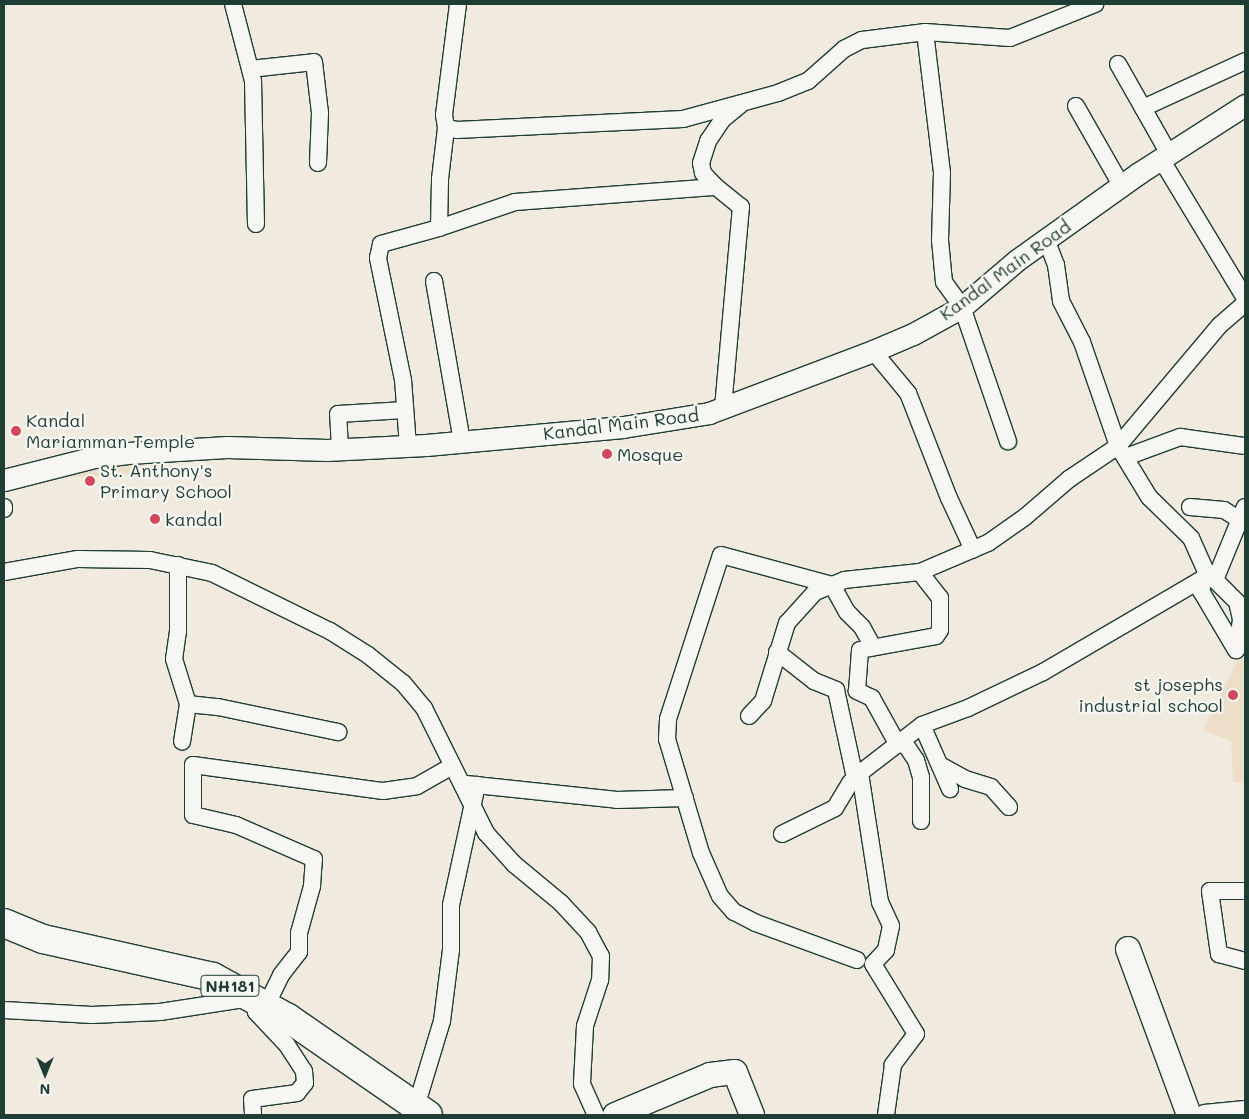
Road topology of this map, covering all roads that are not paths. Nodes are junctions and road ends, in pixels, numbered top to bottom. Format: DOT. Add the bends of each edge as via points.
graph roads {
  1 [pos="232,4"];
  2 [pos="458,4"];
  3 [pos="1095,4"];
  4 [pos="925,32"];
  5 [pos="1245,61"];
  6 [pos="1118,64"];
  7 [pos="250,69"];
  8 [pos="744,101"];
  9 [pos="1245,105"];
  10 [pos="1076,106"];
  11 [pos="1143,108"];
  12 [pos="446,128"];
  13 [pos="1165,156"];
  14 [pos="318,163"];
  15 [pos="1121,186"];
  16 [pos="716,188"];
  17 [pos="256,224"];
  18 [pos="439,228"];
  19 [pos="1046,239"];
  20 [pos="434,281"];
  21 [pos="1245,298"];
  22 [pos="1245,303"];
  23 [pos="962,307"];
  24 [pos="873,351"];
  25 [pos="723,408"];
  26 [pos="405,410"];
  27 [pos="1008,441"];
  28 [pos="462,442"];
  29 [pos="408,446"];
  30 [pos="340,450"];
  31 [pos="1241,450"];
  32 [pos="1122,452"];
  33 [pos="4,480"];
  34 [pos="1190,507"];
  35 [pos="1243,514"];
  36 [pos="973,550"];
  37 [pos="178,566"];
  38 [pos="4,572"];
  39 [pos="920,572"];
  40 [pos="1208,577"];
  41 [pos="832,585"];
  42 [pos="873,648"];
  43 [pos="777,652"];
  44 [pos="188,704"];
  45 [pos="749,716"];
  46 [pos="922,725"];
  47 [pos="338,732"];
  48 [pos="182,742"];
  49 [pos="900,743"];
  50 [pos="940,765"];
  51 [pos="452,766"];
  52 [pos="858,775"];
  53 [pos="459,783"];
  54 [pos="477,785"];
  55 [pos="950,789"];
  56 [pos="686,798"];
  57 [pos="471,806"];
  58 [pos="1009,807"];
  59 [pos="922,821"];
  60 [pos="782,834"];
  61 [pos="1245,891"];
  62 [pos="4,923"];
  63 [pos="1128,949"];
  64 [pos="857,960"];
  65 [pos="1245,961"];
  66 [pos="259,1002"];
  67 [pos="4,1010"];
  68 [pos="1245,1109"];
  69 [pos="422,1111"];
  70 [pos="1197,1114"];
  71 [pos="254,1115"];
  72 [pos="596,1115"];
  73 [pos="615,1115"];
  74 [pos="752,1115"];
  75 [pos="886,1115"];
  1 -- 7 [label="street"];
  2 -- 12 [label="street" via="444,115"];
  3 -- 4 [label="street" via="1010,38"];
  4 -- 8 [label="street" via="862,40 844,49 808,81"];
  4 -- 23 [label="street" via="942,173 940,261 944,282"];
  5 -- 11 [label="street"];
  6 -- 11 [label="street"];
  7 -- 14 [label="street" via="314,62 320,114"];
  7 -- 17 [label="street"];
  8 -- 12 [label="street" via="683,118 653,122 545,124 472,130"];
  8 -- 16 [label="street" via="722,119 708,141 701,163 703,173"];
  9 -- 13 [label="street, Kandal Main Road"];
  10 -- 15 [label="street"];
  11 -- 13 [label="street"];
  12 -- 18 [label="street"];
  13 -- 15 [label="street, Kandal Main Road"];
  13 -- 21 [label="street"];
  15 -- 19 [label="street, Kandal Main Road"];
  16 -- 18 [label="street" via="515,202"];
  16 -- 25 [label="street" via="741,207"];
  18 -- 26 [label="street" via="382,244 378,258 404,380"];
  19 -- 23 [label="street, Kandal Main Road"];
  19 -- 32 [label="street" via="1056,265 1061,302 1082,342"];
  20 -- 28 [label="street"];
  22 -- 32 [label="street" via="1220,325"];
  23 -- 24 [label="street, Kandal Main Road"];
  23 -- 27 [label="street"];
  24 -- 25 [label="street, Kandal Main Road"];
  24 -- 36 [label="street" via="908,393"];
  25 -- 28 [label="street, Kandal Main Road" via="622,427"];
  26 -- 29 [label="street"];
  26 -- 30 [label="street" via="338,414"];
  28 -- 29 [label="street, Kandal Main Road"];
  29 -- 30 [label="street, Kandal Main Road"];
  30 -- 33 [label="street, Kandal Main Road" via="227,447 128,453 95,457"];
  31 -- 32 [label="street" via="1180,437"];
  32 -- 36 [label="street" via="1069,479 1025,517"];
  32 -- 40 [label="street" via="1149,497 1191,538"];
  34 -- 35 [label="street"];
  35 -- 40 [label="street"];
  36 -- 39 [label="street"];
  37 -- 38 [label="street" via="150,560 78,559"];
  37 -- 44 [label="street" via="174,659"];
  37 -- 51 [label="street" via="221,577 330,631 368,655 403,683 424,708"];
  39 -- 41 [label="street" via="882,574"];
  39 -- 42 [label="street" via="940,598 940,630 936,636"];
  40 -- 46 [label="street" via="1043,672 968,708"];
  41 -- 42 [label="street"];
  41 -- 43 [label="street" via="815,592 787,623"];
  41 -- 56 [label="street" via="721,554 668,720 667,739"];
  42 -- 49 [label="street" via="860,650 857,691 872,698"];
  43 -- 45 [label="street" via="762,701"];
  43 -- 52 [label="street" via="814,681 836,690"];
  44 -- 47 [label="street" via="218,707"];
  44 -- 48 [label="street"];
  46 -- 49 [label="street"];
  46 -- 50 [label="street"];
  49 -- 52 [label="street"];
  49 -- 59 [label="street" via="916,760"];
  50 -- 55 [label="street"];
  50 -- 58 [label="street" via="964,779 991,787"];
  51 -- 53 [label="street"];
  51 -- 66 [label="street" via="417,786 383,791 193,765 193,815 236,825 314,860 312,886 299,932 299,952"];
  52 -- 60 [label="street" via="835,808"];
  52 -- 75 [label="street" via="880,902 891,926 886,950 873,964 916,1034 894,1065"];
  53 -- 54 [label="street"];
  53 -- 57 [label="street"];
  54 -- 56 [label="street" via="618,800"];
  54 -- 57 [label="street"];
  56 -- 64 [label="street" via="702,853 720,896 734,912"];
  57 -- 69 [label="street" via="451,905 451,950 442,1021"];
  57 -- 72 [label="street" via="486,833 514,864 561,903 588,932 601,956 600,980 585,1026 582,1084"];
  61 -- 65 [label="street" via="1210,891 1219,954"];
  62 -- 66 [label="highway, NH181" via="43,939 214,977"];
  63 -- 70 [label="main road"];
  66 -- 67 [label="street" via="92,1015"];
  66 -- 69 [label="highway, NH181"];
  66 -- 71 [label="street" via="256,1012 287,1045 304,1071 305,1083 297,1093 252,1100"];
  68 -- 70 [label="street"];
  73 -- 74 [label="main road" via="710,1075 735,1072"];
}
